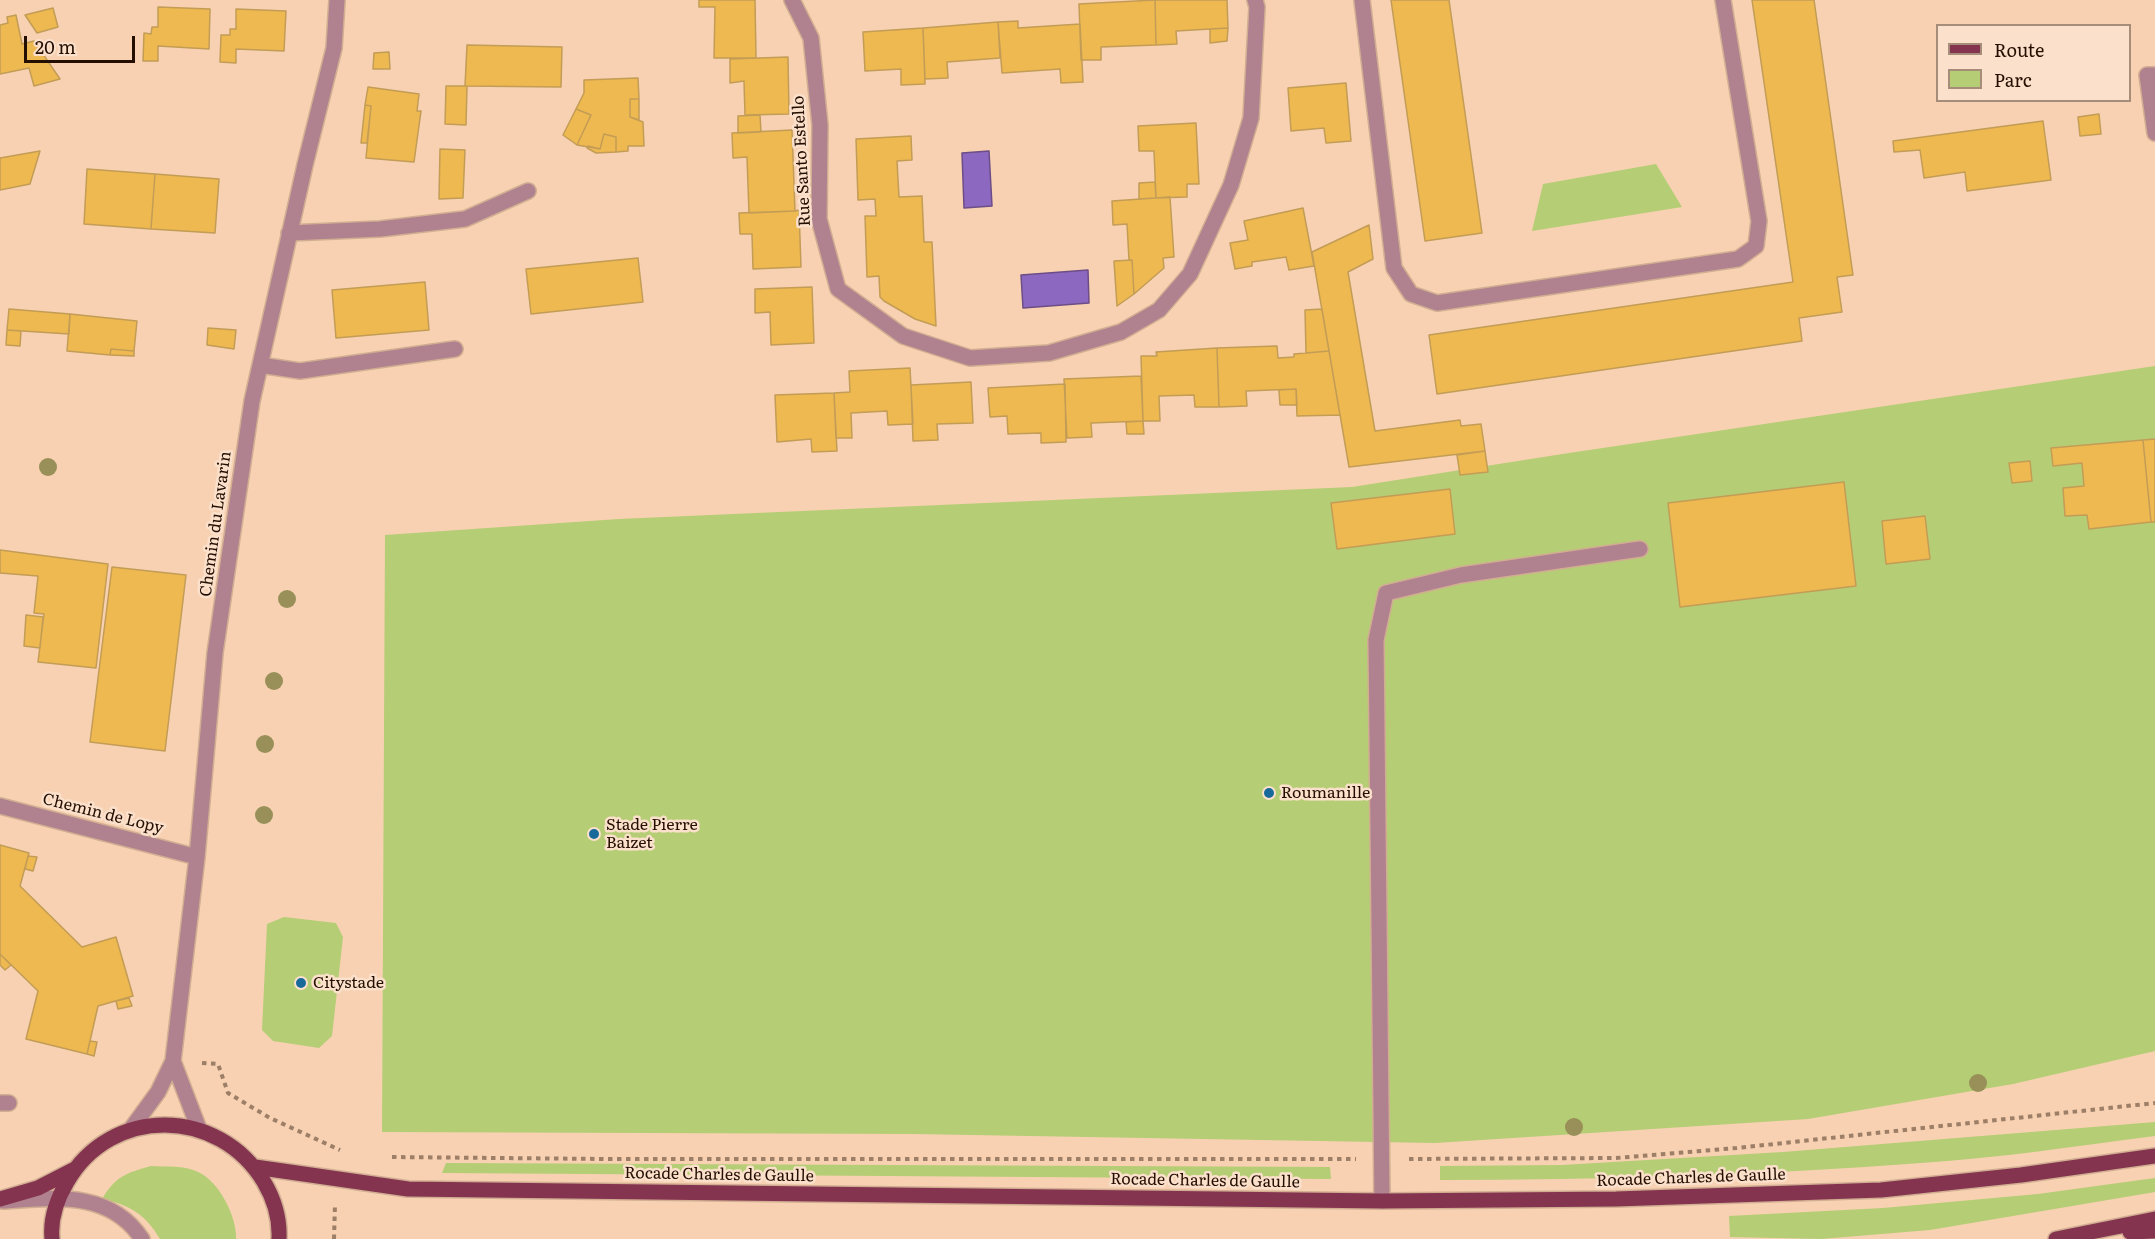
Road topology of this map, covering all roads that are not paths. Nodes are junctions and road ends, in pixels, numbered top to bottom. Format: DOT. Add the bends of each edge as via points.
graph roads {
  1 [pos="338,0"];
  2 [pos="792,0"];
  3 [pos="1255,0"];
  4 [pos="1362,0"];
  5 [pos="1723,0"];
  6 [pos="2155,75"];
  7 [pos="2155,134"];
  8 [pos="528,191"];
  9 [pos="289,233"];
  10 [pos="456,349"];
  11 [pos="260,365"];
  12 [pos="1640,549"];
  13 [pos="0,806"];
  14 [pos="197,857"];
  15 [pos="173,1061"];
  16 [pos="199,1129"];
  17 [pos="131,1130"];
  18 [pos="2155,1155"];
  19 [pos="255,1167"];
  20 [pos="75,1169"];
  21 [pos="58,1198"];
  22 [pos="0,1200"];
  23 [pos="1382,1201"];
  24 [pos="2155,1219"];
  25 [pos="2155,1230"];
  26 [pos="2079,1235"];
  27 [pos="52,1239"];
  28 [pos="142,1239"];
  29 [pos="279,1239"];
  30 [pos="2056,1239"];
  1 -- 9 [label="street, Chemin du Lavarin" via="334,48"];
  2 -- 3 [label="street, Rue Santo Estello" via="811,38 820,125 819,219 838,289 903,336 970,358 1049,353 1120,332 1159,310 1190,274 1231,185 1251,118"];
  4 -- 5 [label="street" via="1394,268 1411,294 1437,303 1738,259 1756,246 1759,221"];
  6 -- 7 [label="street" via="2147,75"];
  8 -- 9 [label="street" via="465,219 380,229"];
  9 -- 11 [label="street, Chemin du Lavarin"];
  10 -- 11 [label="street" via="300,371"];
  11 -- 14 [label="street, Chemin du Lavarin" via="215,653"];
  12 -- 23 [label="street" via="1461,574 1386,593 1376,640"];
  13 -- 14 [label="street, Chemin de Lopy"];
  14 -- 15 [label="street, Chemin du Lavarin"];
  15 -- 16 [label="street, Chemin du Lavarin"];
  15 -- 17 [label="street, Chemin du Lavarin" via="158,1092"];
  16 -- 17 [label="main road" via="165,1124"];
  16 -- 19 [label="main road" via="230,1144"];
  17 -- 20 [label="main road" via="91,1152"];
  18 -- 23 [label="main road, Rocade Charles de Gaulle" via="1881,1190 1616,1199"];
  19 -- 23 [label="main road, Rocade Charles de Gaulle" via="408,1189"];
  19 -- 29 [label="main road" via="272,1196"];
  20 -- 21 [label="main road"];
  20 -- 22 [label="main road" via="38,1188"];
  21 -- 22 [label="street"];
  21 -- 27 [label="main road"];
  21 -- 28 [label="street" via="103,1206 133,1225"];
  24 -- 26 [label="main road"];
  25 -- 26 [label="main road"];
  26 -- 30 [label="main road"];
}
